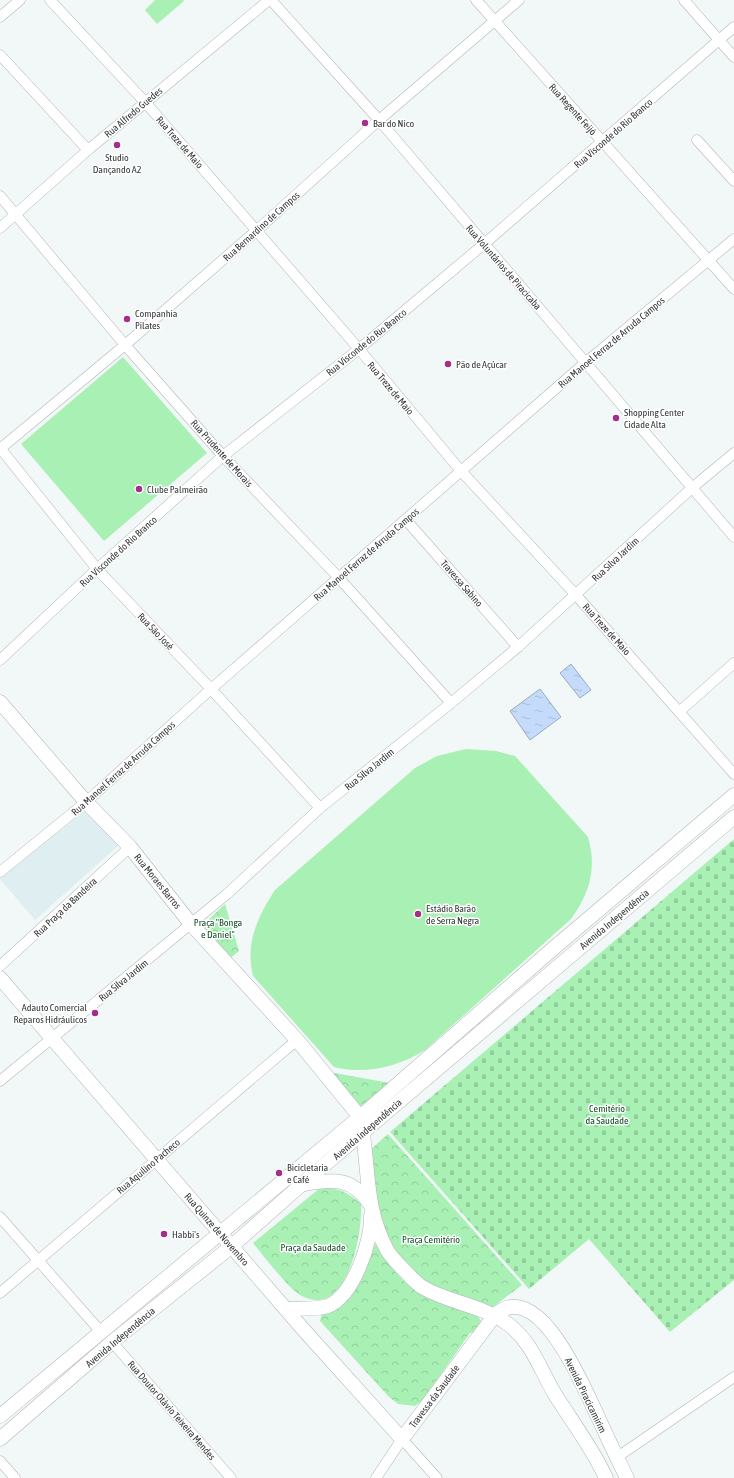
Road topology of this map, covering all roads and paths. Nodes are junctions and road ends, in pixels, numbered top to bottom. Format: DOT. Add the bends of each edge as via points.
graph roads {
  1 [pos="20,0"];
  2 [pos="50,0"];
  3 [pos="270,0"];
  4 [pos="476,0"];
  5 [pos="519,0"];
  6 [pos="684,0"];
  7 [pos="0,17"];
  8 [pos="494,21"];
  9 [pos="734,27"];
  10 [pos="719,40"];
  11 [pos="0,55"];
  12 [pos="734,57"];
  13 [pos="145,102"];
  14 [pos="379,120"];
  15 [pos="697,140"];
  16 [pos="603,142"];
  17 [pos="88,150"];
  18 [pos="734,181"];
  19 [pos="0,196"];
  20 [pos="16,215"];
  21 [pos="0,228"];
  22 [pos="256,231"];
  23 [pos="734,239"];
  24 [pos="484,244"];
  25 [pos="708,260"];
  26 [pos="734,290"];
  27 [pos="125,344"];
  28 [pos="359,349"];
  29 [pos="585,363"];
  30 [pos="0,448"];
  31 [pos="734,453"];
  32 [pos="223,456"];
  33 [pos="461,472"];
  34 [pos="693,487"];
  35 [pos="406,520"];
  36 [pos="734,537"];
  37 [pos="97,569"];
  38 [pos="339,578"];
  39 [pos="576,595"];
  40 [pos="518,647"];
  41 [pos="0,660"];
  42 [pos="734,663"];
  43 [pos="211,689"];
  44 [pos="0,702"];
  45 [pos="451,704"];
  46 [pos="680,710"];
  47 [pos="734,774"];
  48 [pos="734,795"];
  49 [pos="86,802"];
  50 [pos="320,808"];
  51 [pos="734,809"];
  52 [pos="734,817"];
  53 [pos="130,847"];
  54 [pos="0,872"];
  55 [pos="622,913"];
  56 [pos="191,924"];
  57 [pos="0,966"];
  58 [pos="0,978"];
  59 [pos="52,1038"];
  60 [pos="297,1040"];
  61 [pos="0,1081"];
  62 [pos="360,1117"];
  63 [pos="363,1133"];
  64 [pos="156,1158"];
  65 [pos="302,1184"];
  66 [pos="371,1206"];
  67 [pos="0,1217"];
  68 [pos="222,1234"];
  69 [pos="232,1246"];
  70 [pos="37,1260"];
  71 [pos="0,1293"];
  72 [pos="286,1309"];
  73 [pos="495,1315"];
  74 [pos="101,1332"];
  75 [pos="112,1342"];
  76 [pos="734,1377"];
  77 [pos="562,1405"];
  78 [pos="0,1416"];
  79 [pos="0,1439"];
  80 [pos="402,1439"];
  81 [pos="616,1458"];
  82 [pos="0,1460"];
  83 [pos="15,1478"];
  84 [pos="231,1478"];
  85 [pos="376,1478"];
  86 [pos="437,1478"];
  87 [pos="606,1478"];
  88 [pos="627,1478"];
  1 -- 7 [label="street"];
  2 -- 13 [label="street, Rua Treze de Maio"];
  3 -- 13 [label="street, Rua Alfredo Guedes"];
  3 -- 14 [label="street, Rua Voluntários de Piracicaba"];
  4 -- 8 [label="street, Rua Regente Feijó"];
  5 -- 8 [label="street, Rua Bernardino de Campos"];
  6 -- 10 [label="street"];
  8 -- 14 [label="street, Rua Bernardino de Campos"];
  8 -- 16 [label="street, Rua Regente Feijó"];
  9 -- 10 [label="street, Rua Visconde do Rio Branco"];
  10 -- 12 [label="street"];
  10 -- 16 [label="street, Rua Visconde do Rio Branco"];
  11 -- 17 [label="street"];
  13 -- 17 [label="street, Rua Alfredo Guedes"];
  13 -- 22 [label="street, Rua Treze de Maio"];
  14 -- 22 [label="street, Rua Bernardino de Campos"];
  14 -- 24 [label="street, Rua Voluntários de Piracicaba"];
  15 -- 18 [label="street"];
  16 -- 24 [label="street, Rua Visconde do Rio Branco"];
  16 -- 25 [label="street, Rua Regente Feijó"];
  17 -- 20 [label="street, Rua Alfredo Guedes"];
  19 -- 20 [label="street, Rua Prudente de Morais"];
  20 -- 21 [label="street, Rua Alfredo Guedes"];
  20 -- 27 [label="street, Rua Prudente de Morais"];
  22 -- 27 [label="street, Rua Bernardino de Campos"];
  22 -- 28 [label="street, Rua Treze de Maio"];
  23 -- 25 [label="street, Rua Manoel Ferraz de Arruda Campos"];
  24 -- 28 [label="street, Rua Visconde do Rio Branco"];
  24 -- 29 [label="street, Rua Voluntários de Piracicaba"];
  25 -- 26 [label="street, Rua Regente Feijó"];
  25 -- 29 [label="street, Rua Manoel Ferraz de Arruda Campos"];
  27 -- 30 [label="street, Rua Bernardino de Campos"];
  27 -- 32 [label="street, Rua Prudente de Morais"];
  28 -- 32 [label="street, Rua Visconde do Rio Branco"];
  28 -- 33 [label="street, Rua Treze de Maio"];
  29 -- 33 [label="street, Rua Manoel Ferraz de Arruda Campos"];
  29 -- 34 [label="street, Rua Voluntários de Piracicaba"];
  30 -- 37 [label="street, Rua São José"];
  31 -- 34 [label="street, Rua Silva Jardim"];
  32 -- 37 [label="street, Rua Visconde do Rio Branco"];
  32 -- 38 [label="street, Rua Prudente de Morais"];
  33 -- 35 [label="street, Rua Manoel Ferraz de Arruda Campos"];
  33 -- 39 [label="street, Rua Treze de Maio"];
  34 -- 36 [label="street, Rua Voluntários de Piracicaba"];
  34 -- 39 [label="street, Rua Silva Jardim"];
  35 -- 38 [label="street, Rua Manoel Ferraz de Arruda Campos"];
  35 -- 40 [label="street, Travessa Sabino"];
  37 -- 41 [label="street, Rua Visconde do Rio Branco"];
  37 -- 43 [label="street, Rua São José"];
  38 -- 43 [label="street, Rua Manoel Ferraz de Arruda Campos"];
  38 -- 45 [label="street, Rua Prudente de Morais"];
  39 -- 40 [label="street, Rua Silva Jardim"];
  39 -- 46 [label="street, Rua Treze de Maio"];
  40 -- 45 [label="street, Rua Silva Jardim"];
  42 -- 46 [label="street"];
  43 -- 49 [label="street, Rua Manoel Ferraz de Arruda Campos"];
  43 -- 50 [label="street, Rua São José"];
  44 -- 49 [label="main road, Rua Moraes Barros"];
  45 -- 50 [label="street, Rua Silva Jardim"];
  46 -- 47 [label="street, Rua Treze de Maio"];
  48 -- 62 [label="main road, Avenida Independência"];
  49 -- 53 [label="main road, Rua Moraes Barros"];
  49 -- 54 [label="street, Rua Manoel Ferraz de Arruda Campos"];
  50 -- 56 [label="street, Rua Silva Jardim"];
  51 -- 55 [label="main road" via="633,896"];
  52 -- 55 [label="main road, Avenida Independência"];
  53 -- 56 [label="main road, Rua Moraes Barros"];
  53 -- 57 [label="street, Rua Praça da Bandeira"];
  55 -- 63 [label="main road, Avenida Independência"];
  56 -- 59 [label="street, Rua Silva Jardim"];
  56 -- 60 [label="main road, Rua Moraes Barros"];
  58 -- 59 [label="main road, Rua Quinze de Novembro"];
  59 -- 61 [label="street, Rua Silva Jardim"];
  59 -- 64 [label="main road, Rua Quinze de Novembro"];
  60 -- 62 [label="main road, Rua Moraes Barros"];
  60 -- 64 [label="street, Rua Aquilino Pacheco"];
  62 -- 63 [label="main road, Avenida Piracicamirim"];
  62 -- 68 [label="main road, Avenida Independência"];
  63 -- 65 [label="main road, Avenida Independência"];
  63 -- 66 [label="main road, Avenida Piracicamirim" via="366,1179"];
  64 -- 68 [label="main road, Rua Quinze de Novembro"];
  64 -- 70 [label="street, Rua Aquilino Pacheco"];
  65 -- 66 [label="main road" via="326,1180 341,1182 355,1188"];
  65 -- 69 [label="main road, Avenida Independência"];
  66 -- 72 [label="main road" via="372,1226 362,1260 344,1294 335,1302 321,1308"];
  66 -- 73 [label="main road, Avenida Piracicamirim" via="387,1250 421,1286"];
  67 -- 70 [label="street"];
  68 -- 69 [label="main road, Rua Quinze de Novembro"];
  68 -- 74 [label="main road, Avenida Independência"];
  69 -- 72 [label="main road, Rua Quinze de Novembro"];
  69 -- 75 [label="main road, Avenida Independência"];
  70 -- 71 [label="street, Rua Aquilino Pacheco"];
  70 -- 74 [label="street"];
  72 -- 80 [label="main road, Rua Quinze de Novembro"];
  73 -- 77 [label="main road, Avenida Piracicamirim" via="528,1342"];
  73 -- 80 [label="main road, Travessa da Saudade"];
  73 -- 81 [label="main road, Avenida Piracicamirim" via="502,1308 518,1307 534,1314 548,1328 574,1367"];
  74 -- 78 [label="main road, Avenida Independência"];
  75 -- 79 [label="main road, Avenida Independência"];
  75 -- 84 [label="street, Rua Doutor Otávio Teixeira Mendes"];
  76 -- 81 [label="street"];
  77 -- 81 [label="main road"];
  77 -- 87 [label="main road, Avenida Piracicamirim" via="596,1456"];
  80 -- 85 [label="street, Travessa da Saudade"];
  80 -- 86 [label="street, Rua Quinze de Novembro"];
  81 -- 88 [label="main road, Avenida Piracicamirim"];
  82 -- 83 [label="street"];
}
